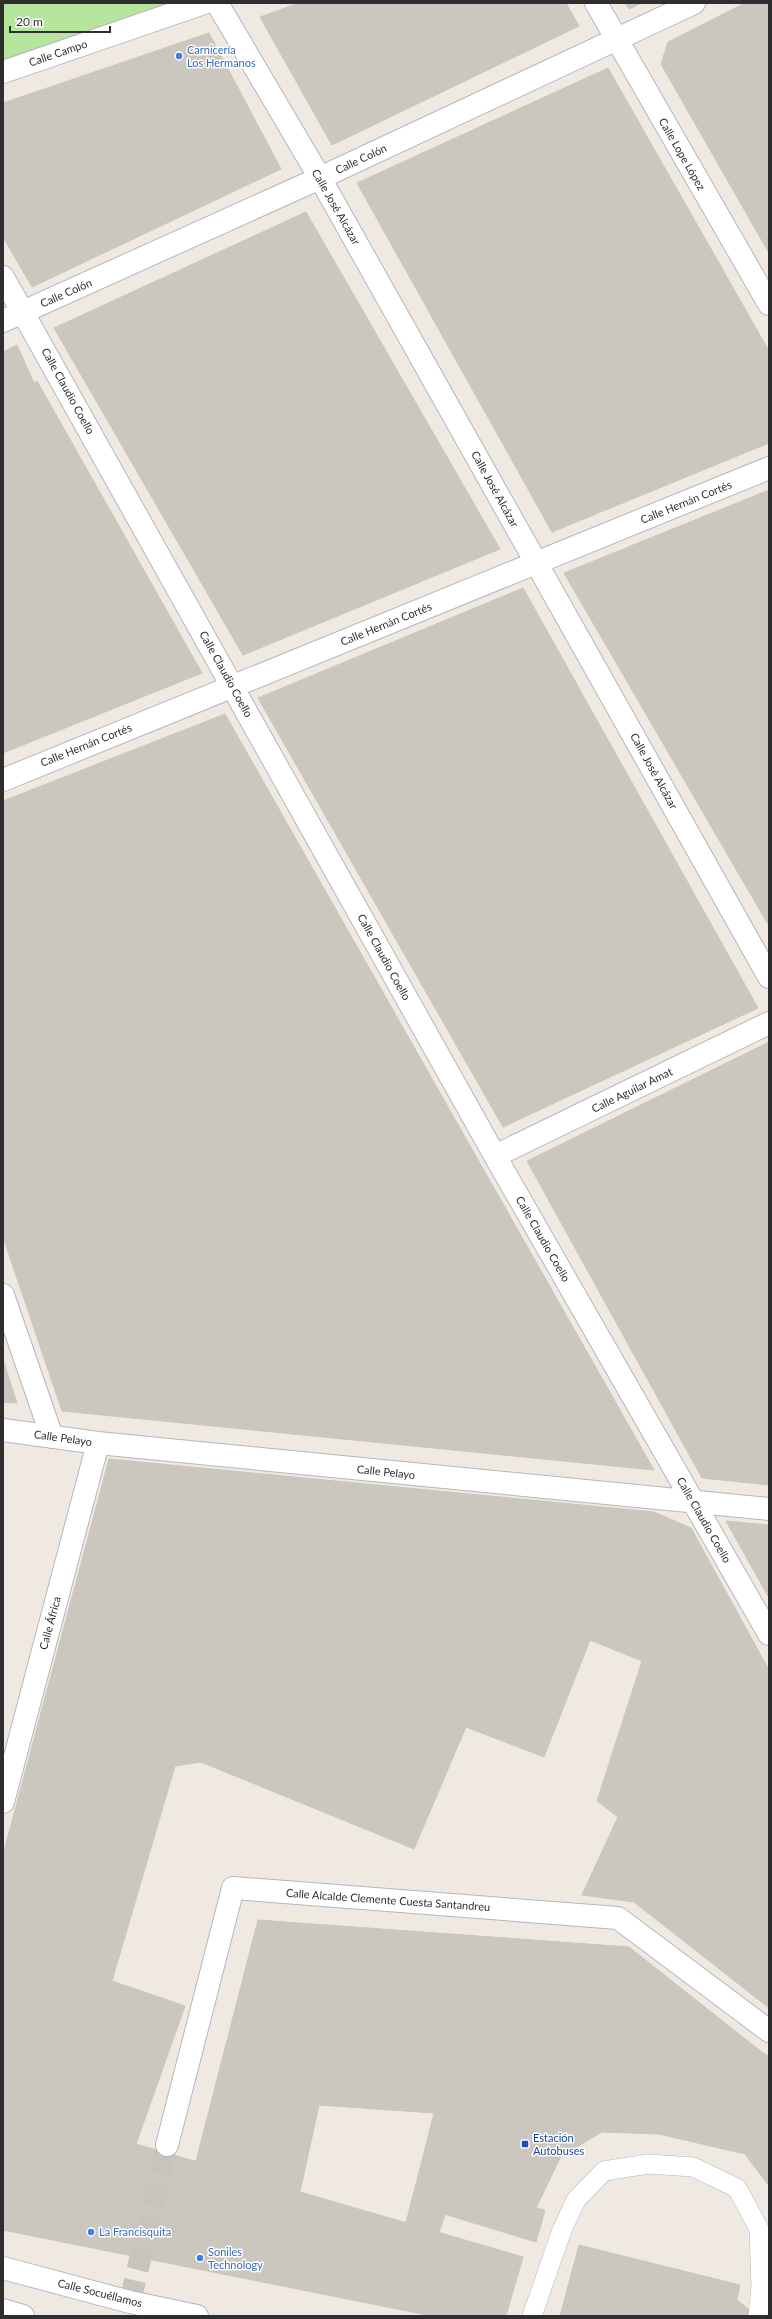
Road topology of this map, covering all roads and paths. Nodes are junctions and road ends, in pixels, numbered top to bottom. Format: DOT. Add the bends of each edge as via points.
graph roads {
  1 [pos="204,3"];
  2 [pos="217,3"];
  3 [pos="596,3"];
  4 [pos="694,3"];
  5 [pos="616,40"];
  6 [pos="3,72"];
  7 [pos="320,178"];
  8 [pos="3,277"];
  9 [pos="769,304"];
  10 [pos="24,312"];
  11 [pos="3,322"];
  12 [pos="769,468"];
  13 [pos="537,564"];
  14 [pos="232,685"];
  15 [pos="3,780"];
  16 [pos="769,977"];
  17 [pos="769,1023"];
  18 [pos="495,1156"];
  19 [pos="3,1295"];
  20 [pos="3,1430"];
  21 [pos="52,1437"];
  22 [pos="98,1443"];
  23 [pos="694,1503"];
  24 [pos="769,1509"];
  25 [pos="769,1634"];
  26 [pos="3,1802"];
  27 [pos="769,2031"];
  28 [pos="167,2145"];
  29 [pos="3,2268"];
  30 [pos="3,2310"];
  31 [pos="23,2316"];
  32 [pos="197,2316"];
  33 [pos="532,2316"];
  34 [pos="758,2316"];
  1 -- 6 [label="street, Calle Campo"];
  2 -- 7 [label="street, Calle José Alcázar"];
  3 -- 5 [label="street, Calle Lope López"];
  4 -- 5 [label="street, Calle Colón"];
  5 -- 7 [label="street, Calle Colón"];
  5 -- 9 [label="street, Calle Lope López"];
  7 -- 10 [label="street, Calle Colón"];
  7 -- 13 [label="street, Calle José Alcázar"];
  8 -- 10 [label="street, Calle Claudio Coello"];
  10 -- 11 [label="street, Calle Colón"];
  10 -- 14 [label="street, Calle Claudio Coello"];
  12 -- 13 [label="street, Calle Hernán Cortés"];
  13 -- 14 [label="street, Calle Hernán Cortés"];
  13 -- 16 [label="street, Calle José Alcázar"];
  14 -- 15 [label="street, Calle Hernán Cortés"];
  14 -- 18 [label="street, Calle Claudio Coello"];
  17 -- 18 [label="street, Calle Aguilar Amat"];
  18 -- 23 [label="street, Calle Claudio Coello"];
  19 -- 21 [label="street"];
  20 -- 21 [label="street, Calle Pelayo"];
  21 -- 22 [label="street, Calle Pelayo"];
  22 -- 23 [label="street, Calle Pelayo"];
  22 -- 26 [label="street, Calle África"];
  23 -- 24 [label="street, Calle Pelayo"];
  23 -- 25 [label="street, Calle Claudio Coello"];
  27 -- 28 [label="street, Calle Alcalde Clemente Cuesta Santandreu" via="618,1918 233,1888"];
  29 -- 32 [label="street, Calle Socuéllamos" via="130,2302"];
  30 -- 31 [label="street"];
  33 -- 34 [label="lane" via="562,2230 576,2200 604,2171 648,2164 693,2167 736,2188 758,2229 761,2287"];
}
